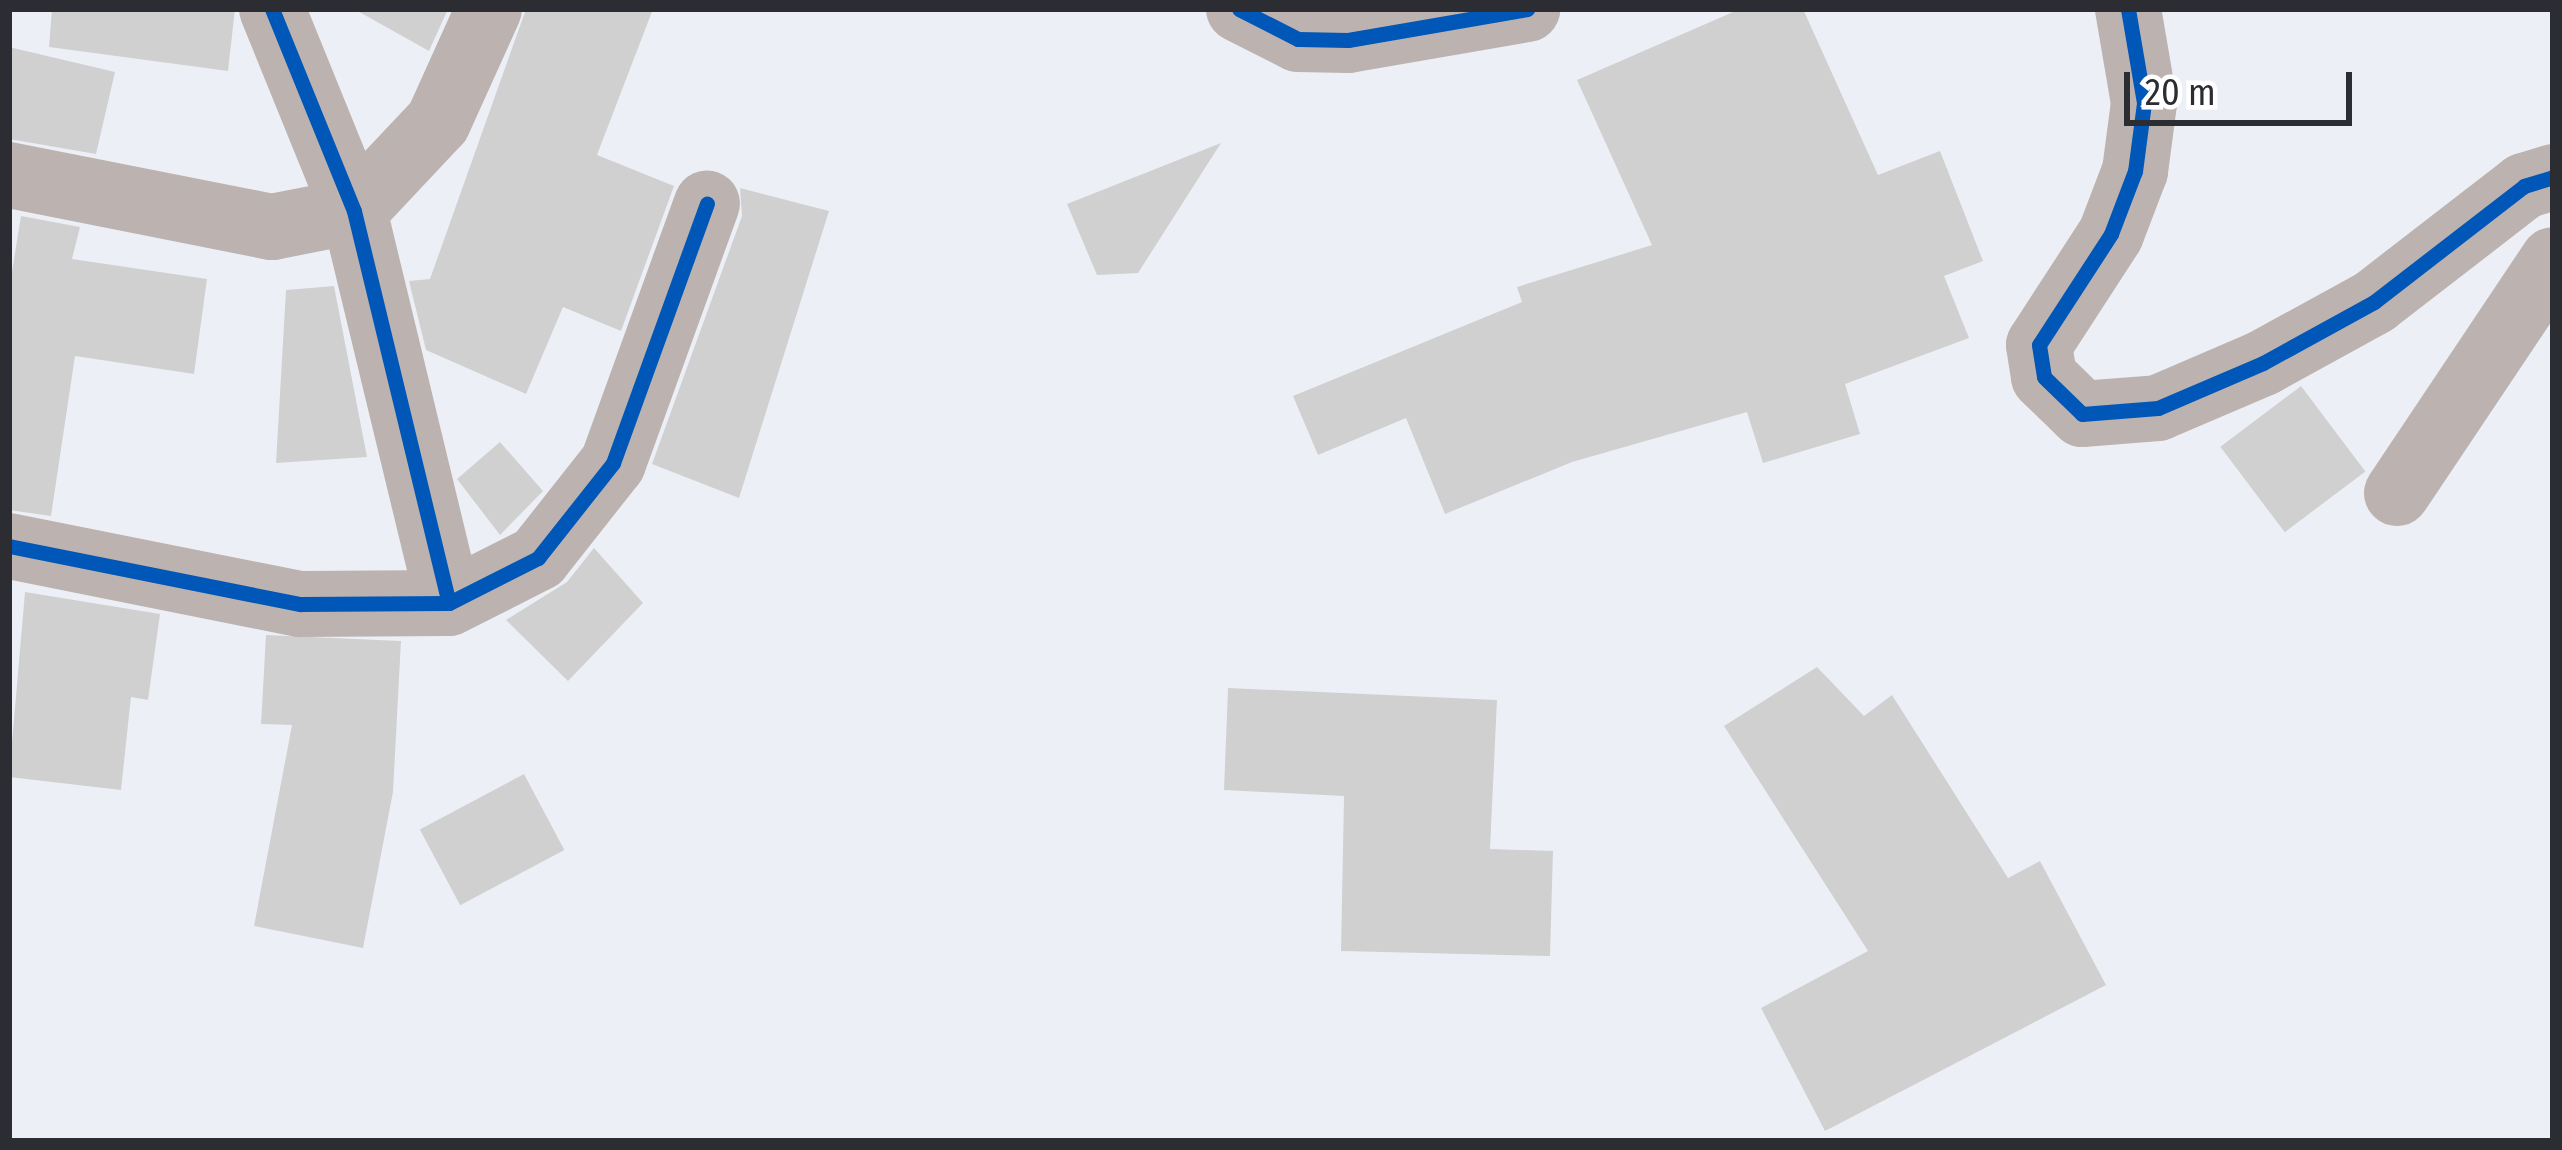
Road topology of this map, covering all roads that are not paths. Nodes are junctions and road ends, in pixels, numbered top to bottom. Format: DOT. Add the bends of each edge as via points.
graph roads {
  1 [pos="272,9"];
  2 [pos="489,9"];
  3 [pos="1239,9"];
  4 [pos="1527,9"];
  5 [pos="2128,9"];
  6 [pos="9,175"];
  7 [pos="2553,177"];
  8 [pos="707,203"];
  9 [pos="354,211"];
  10 [pos="2553,260"];
  11 [pos="2397,493"];
  12 [pos="9,546"];
  13 [pos="449,603"];
  1 -- 9 [label="street"];
  2 -- 9 [label="street" via="438,122"];
  3 -- 4 [label="street" via="1298,39 1348,40"];
  5 -- 7 [label="street" via="2144,104 2135,171 2111,234 2039,345 2044,377 2082,414 2158,408 2263,363 2374,302 2524,187"];
  6 -- 9 [label="street" via="272,227"];
  8 -- 13 [label="street" via="613,463 538,558"];
  9 -- 13 [label="street"];
  10 -- 11 [label="street"];
  12 -- 13 [label="street" via="299,604"];
}
